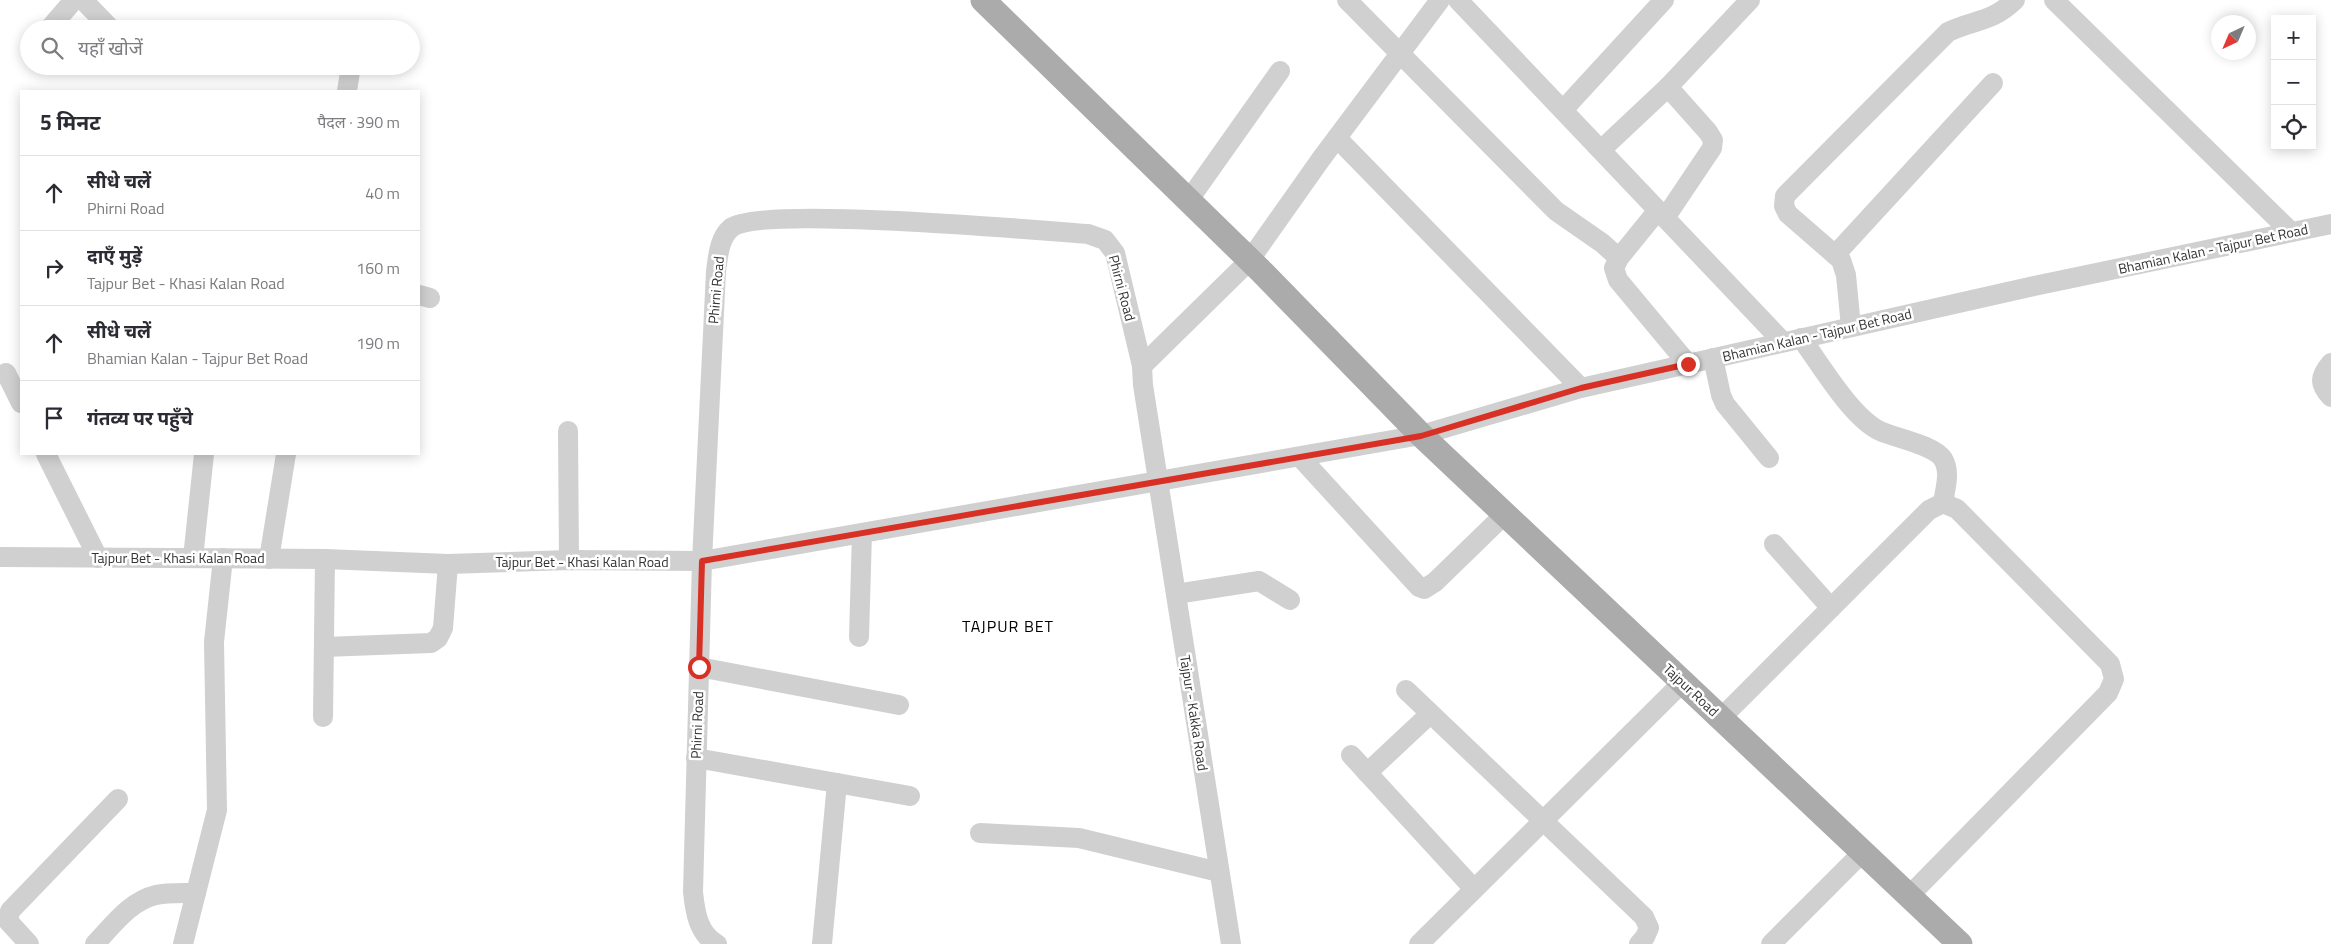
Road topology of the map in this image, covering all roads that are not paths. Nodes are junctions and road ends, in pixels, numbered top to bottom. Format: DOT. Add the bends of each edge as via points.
graph roads {
  1 [pos="74,0"];
  2 [pos="84,0"];
  3 [pos="983,0"];
  4 [pos="1347,0"];
  5 [pos="1440,0"];
  6 [pos="1458,0"];
  7 [pos="1664,0"];
  8 [pos="1750,0"];
  9 [pos="2015,0"];
  10 [pos="2054,0"];
  11 [pos="57,20"];
  12 [pos="103,20"];
  13 [pos="1401,53"];
  14 [pos="1280,71"];
  15 [pos="350,75"];
  16 [pos="1993,84"];
  17 [pos="1668,87"];
  18 [pos="347,90"];
  19 [pos="1563,110"];
  20 [pos="1337,138"];
  21 [pos="1601,150"];
  22 [pos="1188,201"];
  23 [pos="1662,214"];
  24 [pos="2331,224"];
  25 [pos="2291,232"];
  26 [pos="1835,255"];
  27 [pos="1618,258"];
  28 [pos="1249,261"];
  29 [pos="1851,327"];
  30 [pos="1792,340"];
  31 [pos="1714,358"];
  32 [pos="1688,364"];
  33 [pos="2331,364"];
  34 [pos="1142,366"];
  35 [pos="6,373"];
  36 [pos="1581,388"];
  37 [pos="2331,397"];
  38 [pos="20,401"];
  39 [pos="568,431"];
  40 [pos="1421,436"];
  41 [pos="46,455"];
  42 [pos="204,455"];
  43 [pos="286,455"];
  44 [pos="1300,456"];
  45 [pos="1769,458"];
  46 [pos="1158,481"];
  47 [pos="1943,503"];
  48 [pos="1505,514"];
  49 [pos="862,533"];
  50 [pos="1774,544"];
  51 [pos="0,557"];
  52 [pos="98,558"];
  53 [pos="193,558"];
  54 [pos="223,558"];
  55 [pos="269,558"];
  56 [pos="325,559"];
  57 [pos="570,560"];
  58 [pos="702,561"];
  59 [pos="448,564"];
  60 [pos="1176,594"];
  61 [pos="1290,600"];
  62 [pos="1831,608"];
  63 [pos="859,636"];
  64 [pos="324,647"];
  65 [pos="699,667"];
  66 [pos="1683,682"];
  67 [pos="1406,690"];
  68 [pos="898,705"];
  69 [pos="1430,714"];
  70 [pos="323,717"];
  71 [pos="1721,718"];
  72 [pos="1351,755"];
  73 [pos="696,758"];
  74 [pos="1367,773"];
  75 [pos="837,783"];
  76 [pos="910,796"];
  77 [pos="118,799"];
  78 [pos="1542,821"];
  79 [pos="980,833"];
  80 [pos="1862,852"];
  81 [pos="1220,872"];
  82 [pos="1474,889"];
  83 [pos="196,893"];
  84 [pos="1909,896"];
  85 [pos="29,944"];
  86 [pos="95,944"];
  87 [pos="183,944"];
  88 [pos="717,944"];
  89 [pos="822,944"];
  90 [pos="1231,944"];
  91 [pos="1419,944"];
  92 [pos="1639,944"];
  93 [pos="1771,944"];
  94 [pos="1960,944"];
  1 -- 11 [label="street"];
  2 -- 12 [label="street"];
  3 -- 22 [label="main road, Tajpur Road"];
  4 -- 13 [label="street"];
  5 -- 13 [label="street"];
  6 -- 19 [label="street"];
  7 -- 19 [label="street"];
  8 -- 17 [label="street"];
  9 -- 26 [label="street" via="1988,20 1948,32 1785,196 1784,206 1788,214"];
  10 -- 25 [label="street"];
  13 -- 20 [label="street"];
  13 -- 27 [label="street" via="1556,211"];
  14 -- 22 [label="street"];
  15 -- 18 [label="street"];
  16 -- 26 [label="street"];
  17 -- 21 [label="street"];
  17 -- 23 [label="street" via="1713,140 1712,148"];
  19 -- 21 [label="street"];
  20 -- 28 [label="street"];
  20 -- 36 [label="street"];
  21 -- 23 [label="street"];
  22 -- 28 [label="main road, Tajpur Road"];
  23 -- 27 [label="street"];
  23 -- 30 [label="street"];
  24 -- 25 [label="street, Bhamian Kalan - Tajpur Bet Road"];
  25 -- 29 [label="street, Bhamian Kalan - Tajpur Bet Road"];
  26 -- 29 [label="street" via="1841,260 1846,275"];
  27 -- 32 [label="street" via="1614,268 1618,280"];
  28 -- 34 [label="street"];
  28 -- 40 [label="main road, Tajpur Road"];
  29 -- 30 [label="street, Bhamian Kalan - Tajpur Bet Road"];
  30 -- 31 [label="street, Bhamian Kalan - Tajpur Bet Road"];
  30 -- 47 [label="street" via="1867,424 1942,456 1948,468"];
  31 -- 32 [label="street, Bhamian Kalan - Tajpur Bet Road"];
  31 -- 45 [label="street" via="1725,404"];
  32 -- 36 [label="street, Bhamian Kalan - Tajpur Bet Road"];
  33 -- 37 [label="street" via="2320,380"];
  34 -- 46 [label="street, Phirni Road"];
  34 -- 58 [label="street, Phirni Road" via="1115,252 1105,240 1088,234 846,219 746,222 731,228 721,242 716,271"];
  35 -- 38 [label="street"];
  36 -- 40 [label="street, Bhamian Kalan - Tajpur Bet Road"];
  39 -- 57 [label="street"];
  40 -- 44 [label="street, Bhamian Kalan - Tajpur Bet Road"];
  40 -- 48 [label="main road, Tajpur Road"];
  41 -- 52 [label="street"];
  42 -- 53 [label="street"];
  43 -- 55 [label="street"];
  44 -- 46 [label="street, Bhamian Kalan - Tajpur Bet Road"];
  44 -- 48 [label="street" via="1424,589"];
  46 -- 49 [label="street, Tajpur Bet - Khasi Kalan Road"];
  46 -- 60 [label="street, Tajpur - Kakka Road"];
  47 -- 62 [label="street" via="1929,510"];
  47 -- 84 [label="street" via="1957,509 2110,664 2114,679 2108,693"];
  48 -- 66 [label="main road, Tajpur Road"];
  49 -- 58 [label="street, Tajpur Bet - Khasi Kalan Road"];
  49 -- 63 [label="street"];
  50 -- 62 [label="street"];
  51 -- 52 [label="street, Tajpur Bet - Khasi Kalan Road"];
  52 -- 53 [label="street, Tajpur Bet - Khasi Kalan Road"];
  53 -- 54 [label="street, Tajpur Bet - Khasi Kalan Road"];
  54 -- 55 [label="street, Tajpur Bet - Khasi Kalan Road"];
  54 -- 83 [label="street" via="214,642 217,810"];
  55 -- 56 [label="street, Tajpur Bet - Khasi Kalan Road"];
  56 -- 59 [label="street, Tajpur Bet - Khasi Kalan Road"];
  56 -- 64 [label="street"];
  57 -- 58 [label="street, Tajpur Bet - Khasi Kalan Road"];
  57 -- 59 [label="street, Tajpur Bet - Khasi Kalan Road"];
  58 -- 65 [label="street, Phirni Road"];
  59 -- 64 [label="street" via="443,628 431,643"];
  60 -- 61 [label="street" via="1259,581"];
  60 -- 81 [label="street, Tajpur - Kakka Road"];
  62 -- 71 [label="street"];
  64 -- 70 [label="street"];
  65 -- 68 [label="street"];
  65 -- 73 [label="street, Phirni Road"];
  66 -- 71 [label="main road, Tajpur Road"];
  66 -- 78 [label="street"];
  67 -- 69 [label="street"];
  69 -- 74 [label="street"];
  69 -- 78 [label="street"];
  71 -- 80 [label="main road, Tajpur Road"];
  72 -- 74 [label="street"];
  73 -- 75 [label="street"];
  73 -- 88 [label="street, Phirni Road" via="692,892 697,920"];
  74 -- 82 [label="street"];
  75 -- 76 [label="street"];
  75 -- 89 [label="street"];
  77 -- 85 [label="street" via="10,911 8,922"];
  78 -- 82 [label="street"];
  78 -- 92 [label="street" via="1644,917 1649,928"];
  79 -- 81 [label="street" via="1079,838"];
  80 -- 84 [label="main road, Tajpur Road"];
  80 -- 93 [label="street"];
  81 -- 90 [label="street, Tajpur - Kakka Road"];
  82 -- 91 [label="street"];
  83 -- 86 [label="street" via="158,894 143,899"];
  83 -- 87 [label="street"];
  84 -- 94 [label="main road, Tajpur Road"];
}
